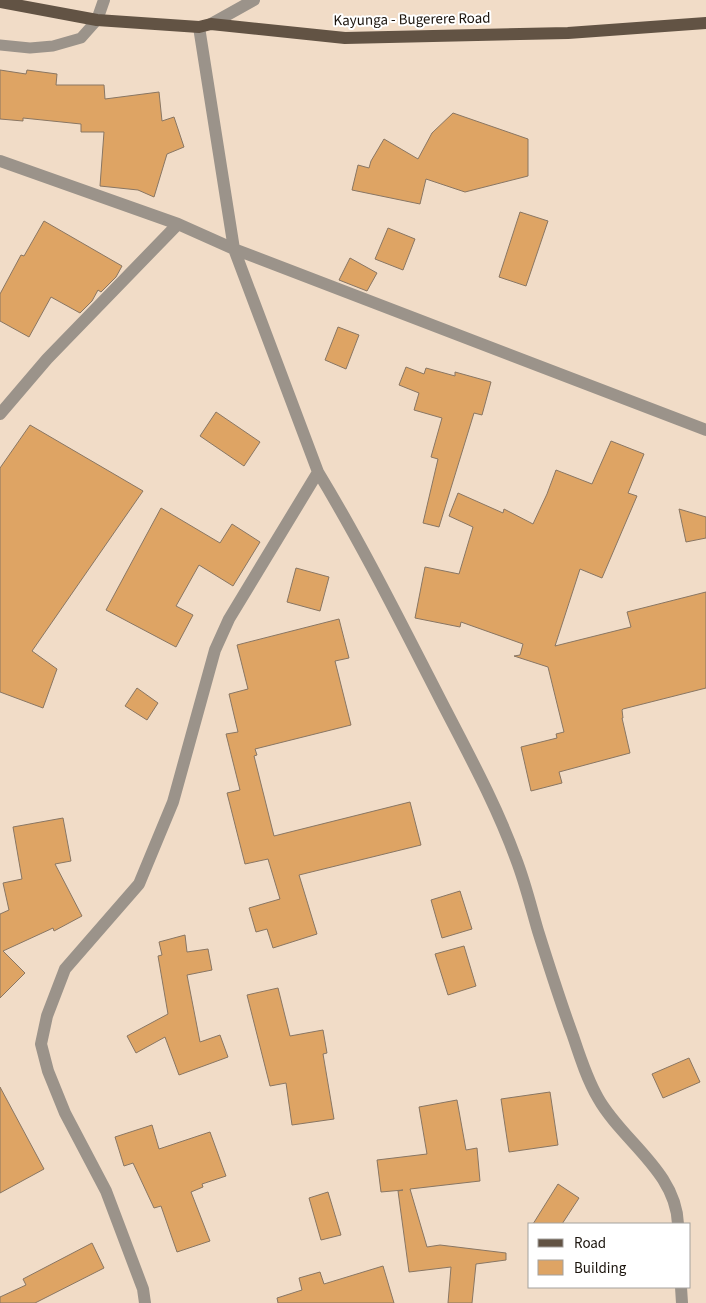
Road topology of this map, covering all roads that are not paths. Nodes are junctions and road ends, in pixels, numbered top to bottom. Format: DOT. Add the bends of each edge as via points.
graph roads {
  1 [pos="104,0"];
  2 [pos="254,0"];
  3 [pos="0,2"];
  4 [pos="97,20"];
  5 [pos="706,23"];
  6 [pos="205,26"];
  7 [pos="0,45"];
  8 [pos="0,160"];
  9 [pos="178,224"];
  10 [pos="234,250"];
  11 [pos="0,414"];
  12 [pos="706,430"];
  13 [pos="318,472"];
  14 [pos="678,1223"];
  15 [pos="681,1288"];
  16 [pos="146,1303"];
  17 [pos="682,1303"];
  1 -- 4 [label="street"];
  2 -- 6 [label="street"];
  3 -- 4 [label="main road, Kayunga - Bugerere Road"];
  4 -- 6 [label="main road, Kayunga - Bugerere Road"];
  4 -- 7 [label="lane" via="81,38 53,46"];
  5 -- 6 [label="main road, Kayunga - Bugerere Road" via="568,33 345,38"];
  6 -- 10 [label="street"];
  8 -- 9 [label="street"];
  9 -- 10 [label="street"];
  9 -- 11 [label="street" via="47,359"];
  10 -- 12 [label="street"];
  10 -- 13 [label="street"];
  13 -- 14 [label="street" via="371,563 492,800 517,859 552,978 598,1099 664,1182"];
  13 -- 16 [label="street" via="230,620 216,650 174,802 139,884 65,969 47,1016 41,1044 65,1113 106,1191"];
  15 -- 17 [label="street"];
}
